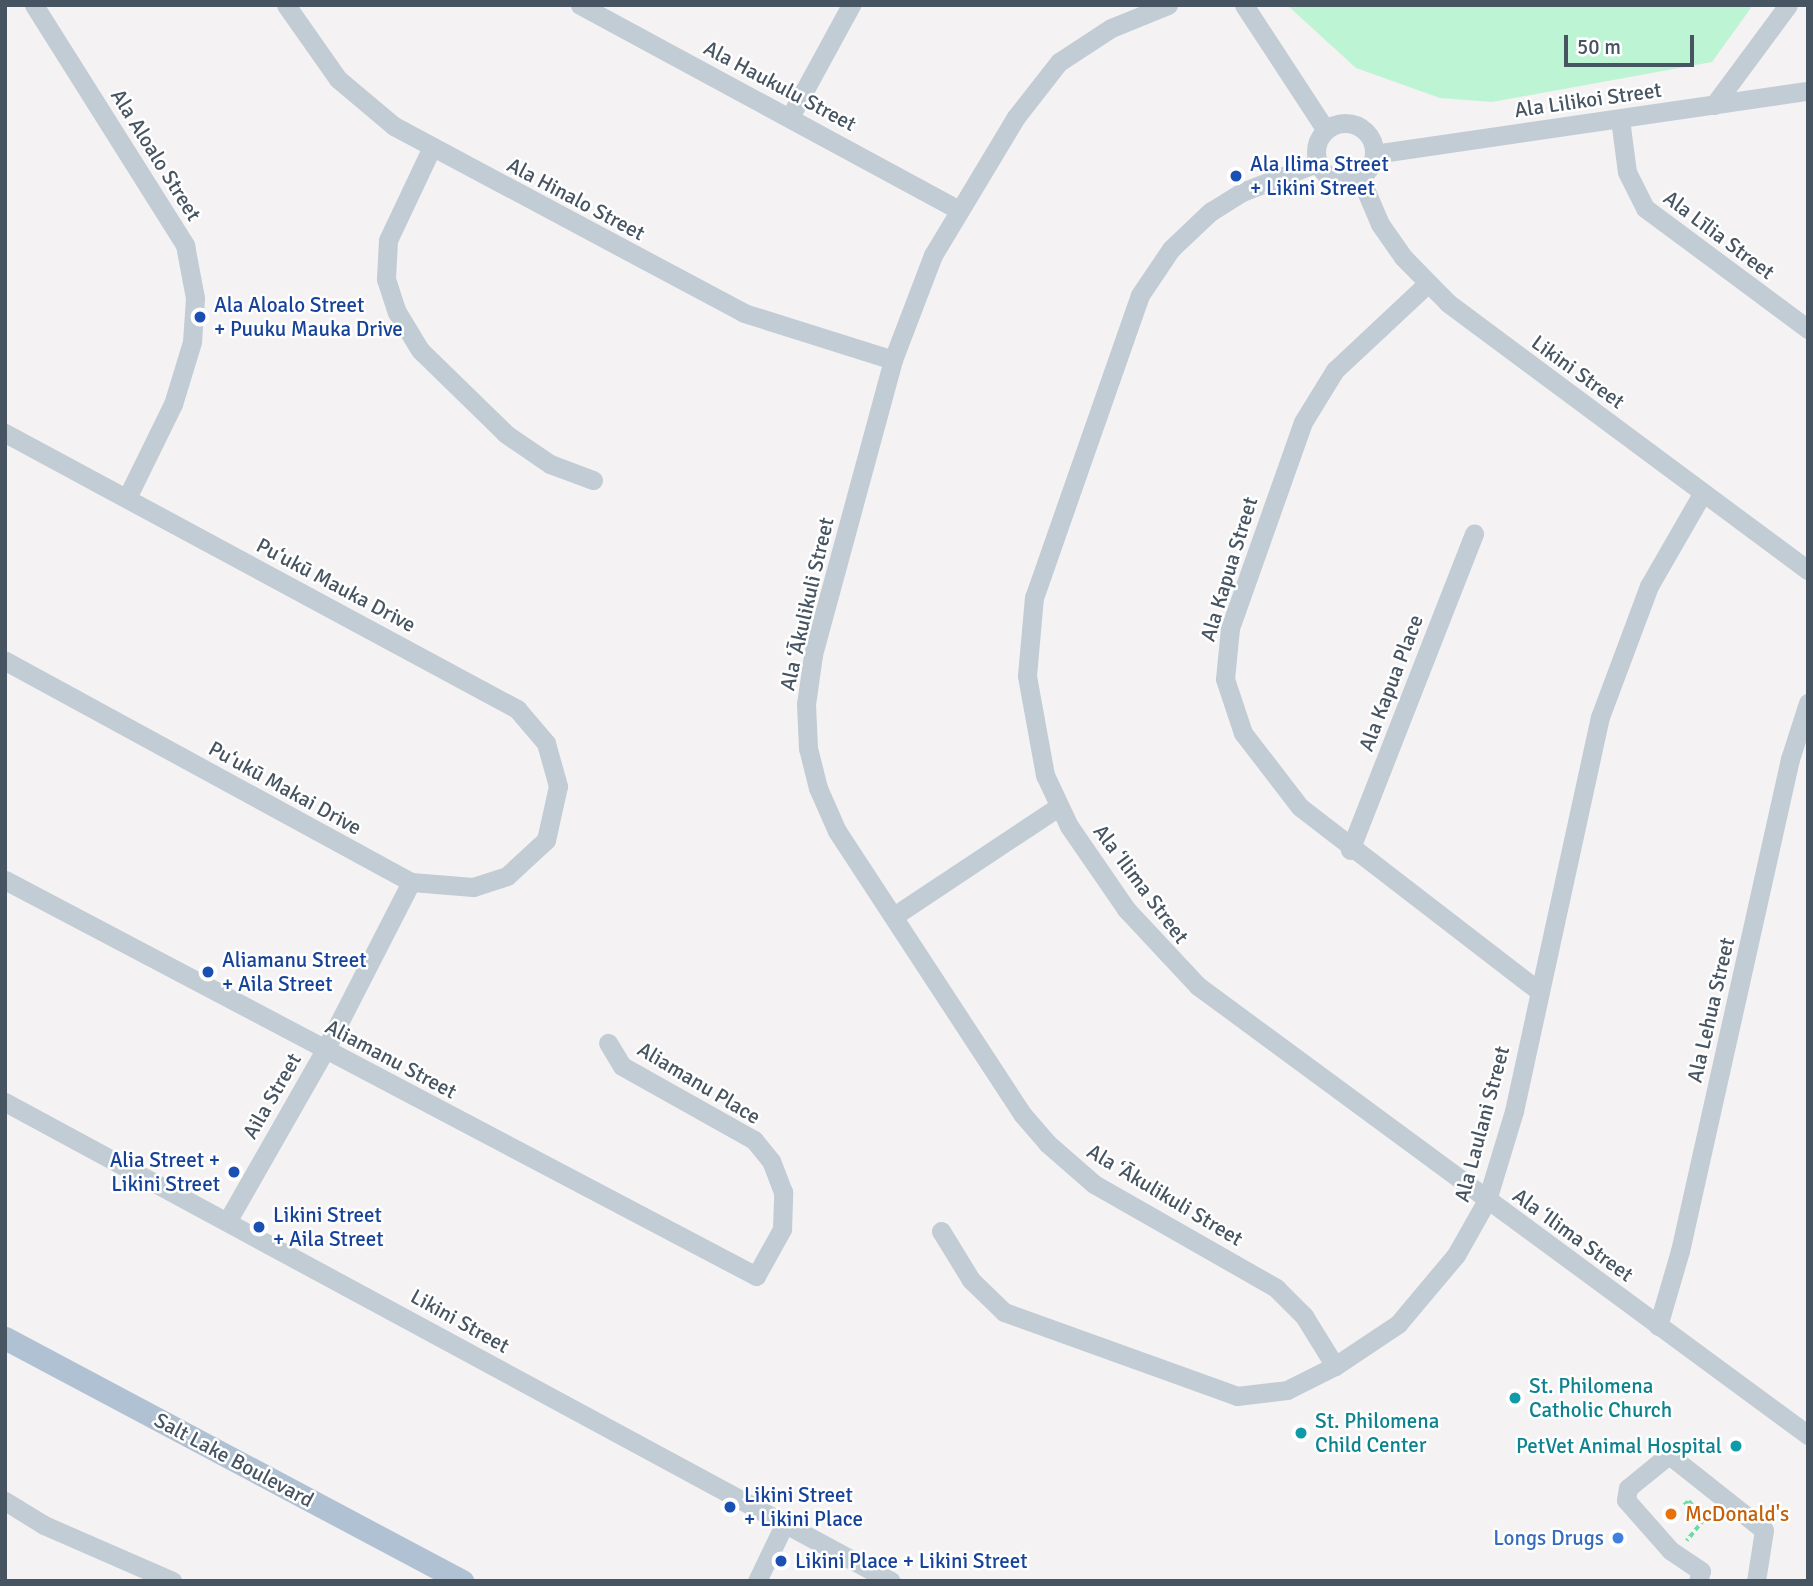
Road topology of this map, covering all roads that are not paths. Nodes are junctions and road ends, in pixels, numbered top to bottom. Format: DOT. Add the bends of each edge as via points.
graph roads {
  1 [pos="34,5"];
  2 [pos="286,5"];
  3 [pos="580,5"];
  4 [pos="851,5"];
  5 [pos="1168,5"];
  6 [pos="1244,5"];
  7 [pos="1788,5"];
  8 [pos="1808,91"];
  9 [pos="1714,105"];
  10 [pos="790,117"];
  11 [pos="1620,119"];
  12 [pos="1325,129"];
  13 [pos="432,147"];
  14 [pos="1374,154"];
  15 [pos="1317,163"];
  16 [pos="1360,177"];
  17 [pos="958,209"];
  18 [pos="1427,284"];
  19 [pos="1808,329"];
  20 [pos="893,360"];
  21 [pos="5,433"];
  22 [pos="593,480"];
  23 [pos="1703,492"];
  24 [pos="127,498"];
  25 [pos="1474,534"];
  26 [pos="1808,570"];
  27 [pos="5,660"];
  28 [pos="1808,703"];
  29 [pos="1058,807"];
  30 [pos="546,840"];
  31 [pos="1350,850"];
  32 [pos="5,880"];
  33 [pos="411,882"];
  34 [pos="894,916"];
  35 [pos="1539,991"];
  36 [pos="608,1043"];
  37 [pos="325,1050"];
  38 [pos="5,1102"];
  39 [pos="1487,1200"];
  40 [pos="228,1220"];
  41 [pos="941,1231"];
  42 [pos="756,1276"];
  43 [pos="1658,1326"];
  44 [pos="5,1338"];
  45 [pos="1335,1366"];
  46 [pos="1773,1409"];
  47 [pos="1808,1418"];
  48 [pos="1808,1435"];
  49 [pos="5,1501"];
  50 [pos="784,1525"];
  51 [pos="1696,1571"];
  52 [pos="170,1580"];
  53 [pos="462,1581"];
  54 [pos="757,1581"];
  55 [pos="891,1581"];
  56 [pos="1757,1581"];
  1 -- 24 [label="street, Ala Aloalo Street" via="185,245 193,285 189,355 173,404"];
  2 -- 13 [label="street, Ala Hinalo Street" via="314,49 355,96"];
  3 -- 10 [label="street, Ala Haukulu Street"];
  4 -- 10 [label="street"];
  5 -- 17 [label="street, Ala ʻĀkulikuli Street" via="1111,28 1059,62 1016,117"];
  6 -- 12 [label="street"];
  7 -- 9 [label="street"];
  8 -- 9 [label="street, Ala Lilikoi Street"];
  9 -- 11 [label="street, Ala Lilikoi Street"];
  10 -- 17 [label="street, Ala Haukulu Street"];
  11 -- 14 [label="street, Ala Lilikoi Street"];
  11 -- 19 [label="street, Ala Līlia Street" via="1627,173 1645,208"];
  12 -- 14 [label="street" via="1354,124 1370,135"];
  12 -- 15 [label="street" via="1316,145"];
  13 -- 20 [label="street, Ala Hinalo Street" via="744,313"];
  13 -- 22 [label="street" via="390,231 386,279 397,312 420,350 506,434 550,464"];
  14 -- 16 [label="street"];
  15 -- 16 [label="street" via="1340,181"];
  15 -- 29 [label="street, Ala ʻIlima Street" via="1242,192 1211,211 1154,271 1131,313 1043,566 1029,625 1030,711 1045,775"];
  16 -- 18 [label="street, Likini Street" via="1380,224"];
  17 -- 20 [label="street, Ala ʻĀkulikuli Street" via="917,290"];
  18 -- 23 [label="street, Likini Street"];
  18 -- 31 [label="street, Ala Kapua Street" via="1335,370 1303,422 1226,652 1225,679 1243,733 1300,807"];
  20 -- 34 [label="street, Ala ʻĀkulikuli Street" via="813,654 805,727 825,808"];
  21 -- 24 [label="street, Puʻukū Mauka Drive"];
  23 -- 26 [label="street, Likini Street"];
  23 -- 35 [label="street, Ala Laulani Street" via="1648,586 1612,679"];
  24 -- 30 [label="street, Puʻukū Mauka Drive" via="517,709 546,743 558,786"];
  25 -- 31 [label="street, Ala Kapua Place"];
  27 -- 33 [label="street, Puʻukū Makai Drive"];
  28 -- 43 [label="street, Ala Lehua Street" via="1790,759 1684,1237"];
  29 -- 34 [label="street"];
  29 -- 39 [label="street, Ala ʻIlima Street" via="1126,909 1172,963"];
  30 -- 33 [label="street, Puʻukū Makai Drive" via="507,876 473,887"];
  31 -- 35 [label="street, Ala Kapua Street"];
  32 -- 37 [label="street, Aliamanu Street"];
  33 -- 37 [label="street, Aila Street"];
  34 -- 45 [label="street, Ala ʻĀkulikuli Street" via="1023,1115 1062,1159 1122,1201 1276,1288 1304,1316"];
  35 -- 39 [label="street, Ala Laulani Street" via="1514,1111"];
  36 -- 42 [label="street, Aliamanu Place" via="622,1066 754,1140 771,1161 783,1192 782,1229"];
  37 -- 40 [label="street, Aila Street"];
  37 -- 42 [label="street, Aliamanu Street"];
  38 -- 40 [label="street, Likini Street"];
  39 -- 43 [label="street, Ala ʻIlima Street"];
  39 -- 45 [label="street, Ala Laulani Street" via="1474,1230 1421,1300 1398,1324"];
  40 -- 50 [label="street, Likini Street"];
  41 -- 45 [label="street, Ala Laulani Street" via="971,1280 1004,1312 1207,1389 1237,1396 1263,1395 1287,1390"];
  43 -- 46 [label="street, Ala ʻIlima Street"];
  44 -- 53 [label="main road, Salt Lake Boulevard"];
  46 -- 47 [label="street"];
  46 -- 48 [label="street, Ala ʻIlima Street"];
  49 -- 52 [label="street" via="44,1525"];
  50 -- 54 [label="street"];
  50 -- 55 [label="street, Likini Street"];
  51 -- 56 [label="street" via="1671,1551 1625,1496 1655,1461 1673,1458 1763,1530"];
}
